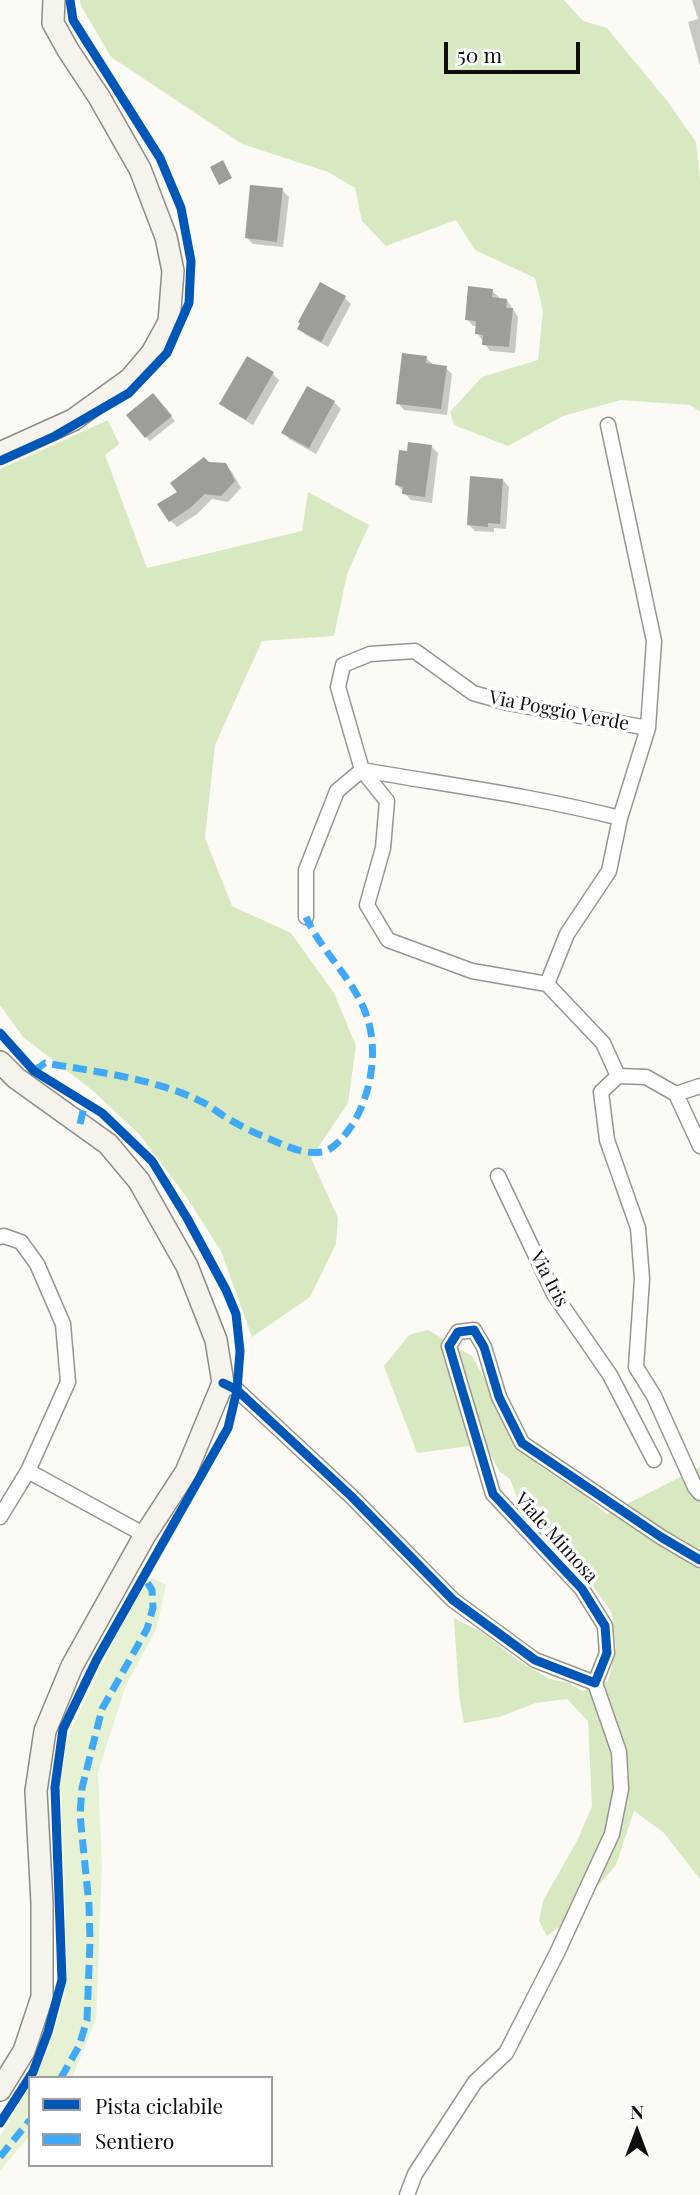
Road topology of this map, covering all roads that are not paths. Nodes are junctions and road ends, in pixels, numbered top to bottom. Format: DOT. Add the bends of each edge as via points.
graph roads {
  1 [pos="54,0"];
  2 [pos="608,425"];
  3 [pos="0,453"];
  4 [pos="648,728"];
  5 [pos="362,770"];
  6 [pos="620,817"];
  7 [pos="306,917"];
  8 [pos="547,984"];
  9 [pos="0,1062"];
  10 [pos="618,1076"];
  11 [pos="700,1086"];
  12 [pos="676,1094"];
  13 [pos="700,1146"];
  14 [pos="498,1176"];
  15 [pos="0,1237"];
  16 [pos="636,1367"];
  17 [pos="610,1375"];
  18 [pos="223,1383"];
  19 [pos="654,1460"];
  20 [pos="28,1471"];
  21 [pos="700,1493"];
  22 [pos="0,1517"];
  23 [pos="145,1535"];
  24 [pos="700,1560"];
  25 [pos="595,1683"];
  26 [pos="0,2090"];
  27 [pos="407,2195"];
  1 -- 3 [label="street" via="53,23 141,169 166,237 173,271 169,322 130,379 73,420"];
  2 -- 4 [label="street, Via Poggio Verde" via="654,641"];
  4 -- 5 [label="street, Via Poggio Verde" via="473,693 415,651 370,654 343,665 338,687"];
  4 -- 6 [label="street, Via Poggio Verde"];
  5 -- 6 [label="street"];
  5 -- 7 [label="street" via="337,791 306,870"];
  5 -- 8 [label="street, Via Poggio Verde" via="387,801 383,848 367,905 388,940 472,971"];
  6 -- 8 [label="street, Via Poggio Verde" via="609,871 568,934"];
  8 -- 10 [label="street" via="603,1042"];
  9 -- 18 [label="street" via="108,1144 139,1181 187,1266 216,1340"];
  10 -- 12 [label="street" via="646,1077"];
  10 -- 16 [label="street" via="601,1092 607,1140 638,1228 642,1279"];
  11 -- 12 [label="street"];
  12 -- 13 [label="street"];
  14 -- 17 [label="street, Via Iris" via="554,1294"];
  15 -- 20 [label="street" via="21,1242 37,1264 63,1324 68,1382"];
  16 -- 17 [label="street"];
  16 -- 21 [label="street"];
  17 -- 19 [label="street, Via Iris"];
  18 -- 23 [label="street" via="186,1472"];
  18 -- 25 [label="street" via="237,1390 351,1496 453,1600 535,1660"];
  20 -- 22 [label="street"];
  20 -- 23 [label="street"];
  23 -- 26 [label="street" via="72,1665 46,1731 36,1791 43,1997 24,2051"];
  24 -- 25 [label="street, Viale Mimosa" via="522,1443 499,1397 484,1347 474,1330 458,1332 449,1346 493,1494 582,1589 605,1626 607,1653"];
  25 -- 27 [label="street" via="619,1752 621,1789 612,1834 506,2053 475,2082 415,2174"];
}
